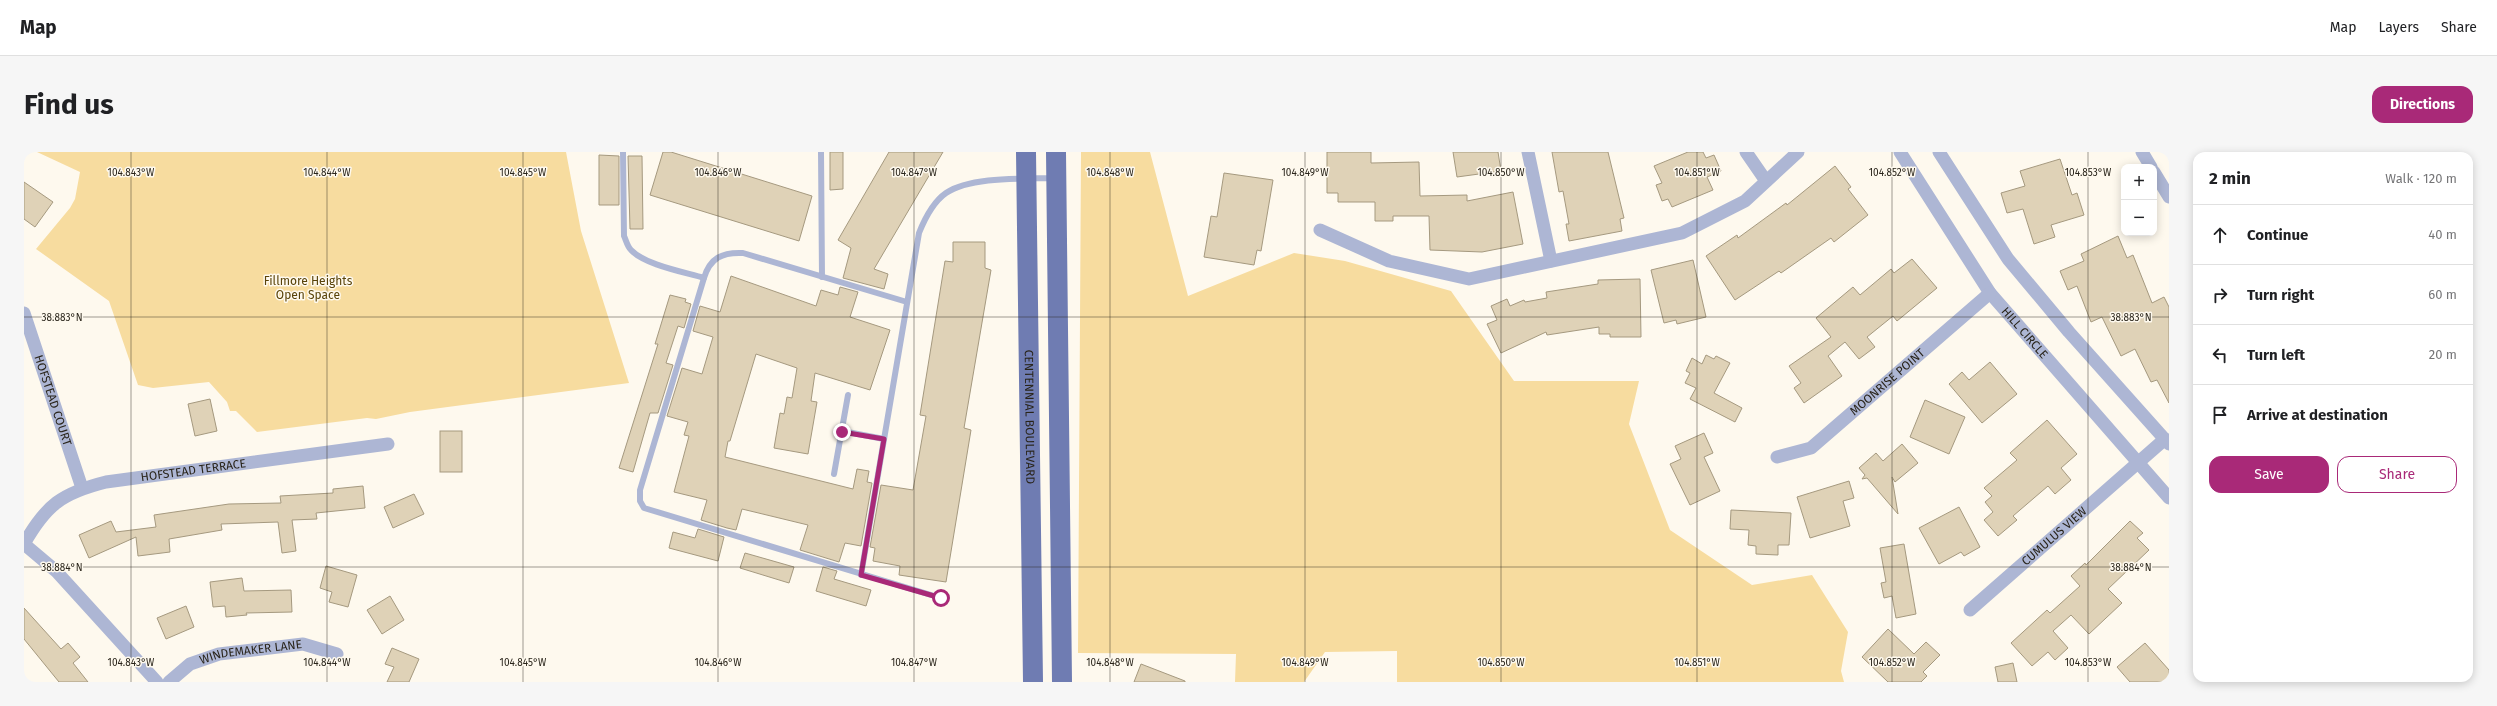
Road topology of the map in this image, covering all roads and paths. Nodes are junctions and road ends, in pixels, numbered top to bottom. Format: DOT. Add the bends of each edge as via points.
graph roads {
  1 [pos="623,152"];
  2 [pos="822,152"];
  3 [pos="1026,152"];
  4 [pos="1056,152"];
  5 [pos="1528,152"];
  6 [pos="1746,152"];
  7 [pos="1798,152"];
  8 [pos="1900,152"];
  9 [pos="1939,152"];
  10 [pos="2142,152"];
  11 [pos="2149,164"];
  12 [pos="2157,177"];
  13 [pos="1056,178"];
  14 [pos="1027,179"];
  15 [pos="1766,181"];
  16 [pos="2169,197"];
  17 [pos="1320,230"];
  18 [pos="1551,261"];
  19 [pos="822,277"];
  20 [pos="704,278"];
  21 [pos="1990,293"];
  22 [pos="907,302"];
  23 [pos="24,313"];
  24 [pos="848,395"];
  25 [pos="842,432"];
  26 [pos="884,439"];
  27 [pos="2167,442"];
  28 [pos="388,444"];
  29 [pos="1777,457"];
  30 [pos="2138,463"];
  31 [pos="834,474"];
  32 [pos="82,488"];
  33 [pos="2169,498"];
  34 [pos="24,544"];
  35 [pos="861,575"];
  36 [pos="941,598"];
  37 [pos="1970,610"];
  38 [pos="337,654"];
  39 [pos="157,682"];
  40 [pos="169,682"];
  41 [pos="1032,682"];
  42 [pos="1062,682"];
  1 -- 20 [label="lane" via="624,236 629,248 638,256"];
  2 -- 19 [label="lane"];
  3 -- 14 [label="main road, CENTENNIAL BOULEVARD"];
  4 -- 13 [label="main road"];
  5 -- 18 [label="street"];
  6 -- 15 [label="street"];
  7 -- 15 [label="street"];
  8 -- 21 [label="street, HILL CIRCLE"];
  9 -- 27 [label="street" via="2008,259"];
  10 -- 11 [label="street"];
  12 -- 16 [label="street"];
  13 -- 14 [label="lane"];
  13 -- 42 [label="main road"];
  14 -- 22 [label="lane" via="964,185 947,192 938,201 926,216 919,233"];
  14 -- 41 [label="main road, CENTENNIAL BOULEVARD"];
  15 -- 18 [label="street" via="1745,201 1682,233"];
  17 -- 18 [label="street" via="1389,261 1469,279"];
  19 -- 20 [label="lane" via="732,252 715,259 707,266"];
  19 -- 22 [label="lane"];
  20 -- 35 [label="lane" via="640,490 640,501 644,508"];
  21 -- 29 [label="street, MOONRISE POINT" via="1811,448"];
  21 -- 30 [label="street, HILL CIRCLE"];
  22 -- 26 [label="lane"];
  23 -- 32 [label="street, HOFSTEAD COURT"];
  24 -- 25 [label="lane"];
  25 -- 26 [label="lane"];
  25 -- 31 [label="lane"];
  26 -- 35 [label="lane"];
  27 -- 30 [label="street, CUMULUS VIEW"];
  28 -- 32 [label="street, HOFSTEAD TERRACE" via="106,482"];
  30 -- 33 [label="street, HILL CIRCLE"];
  30 -- 37 [label="street, CUMULUS VIEW"];
  32 -- 34 [label="street, HOFSTEAD TERRACE" via="49,507"];
  34 -- 39 [label="street" via="56,571"];
  35 -- 36 [label="lane"];
  38 -- 40 [label="street, WINDEMAKER LANE" via="303,644 219,654 190,664"];
}
